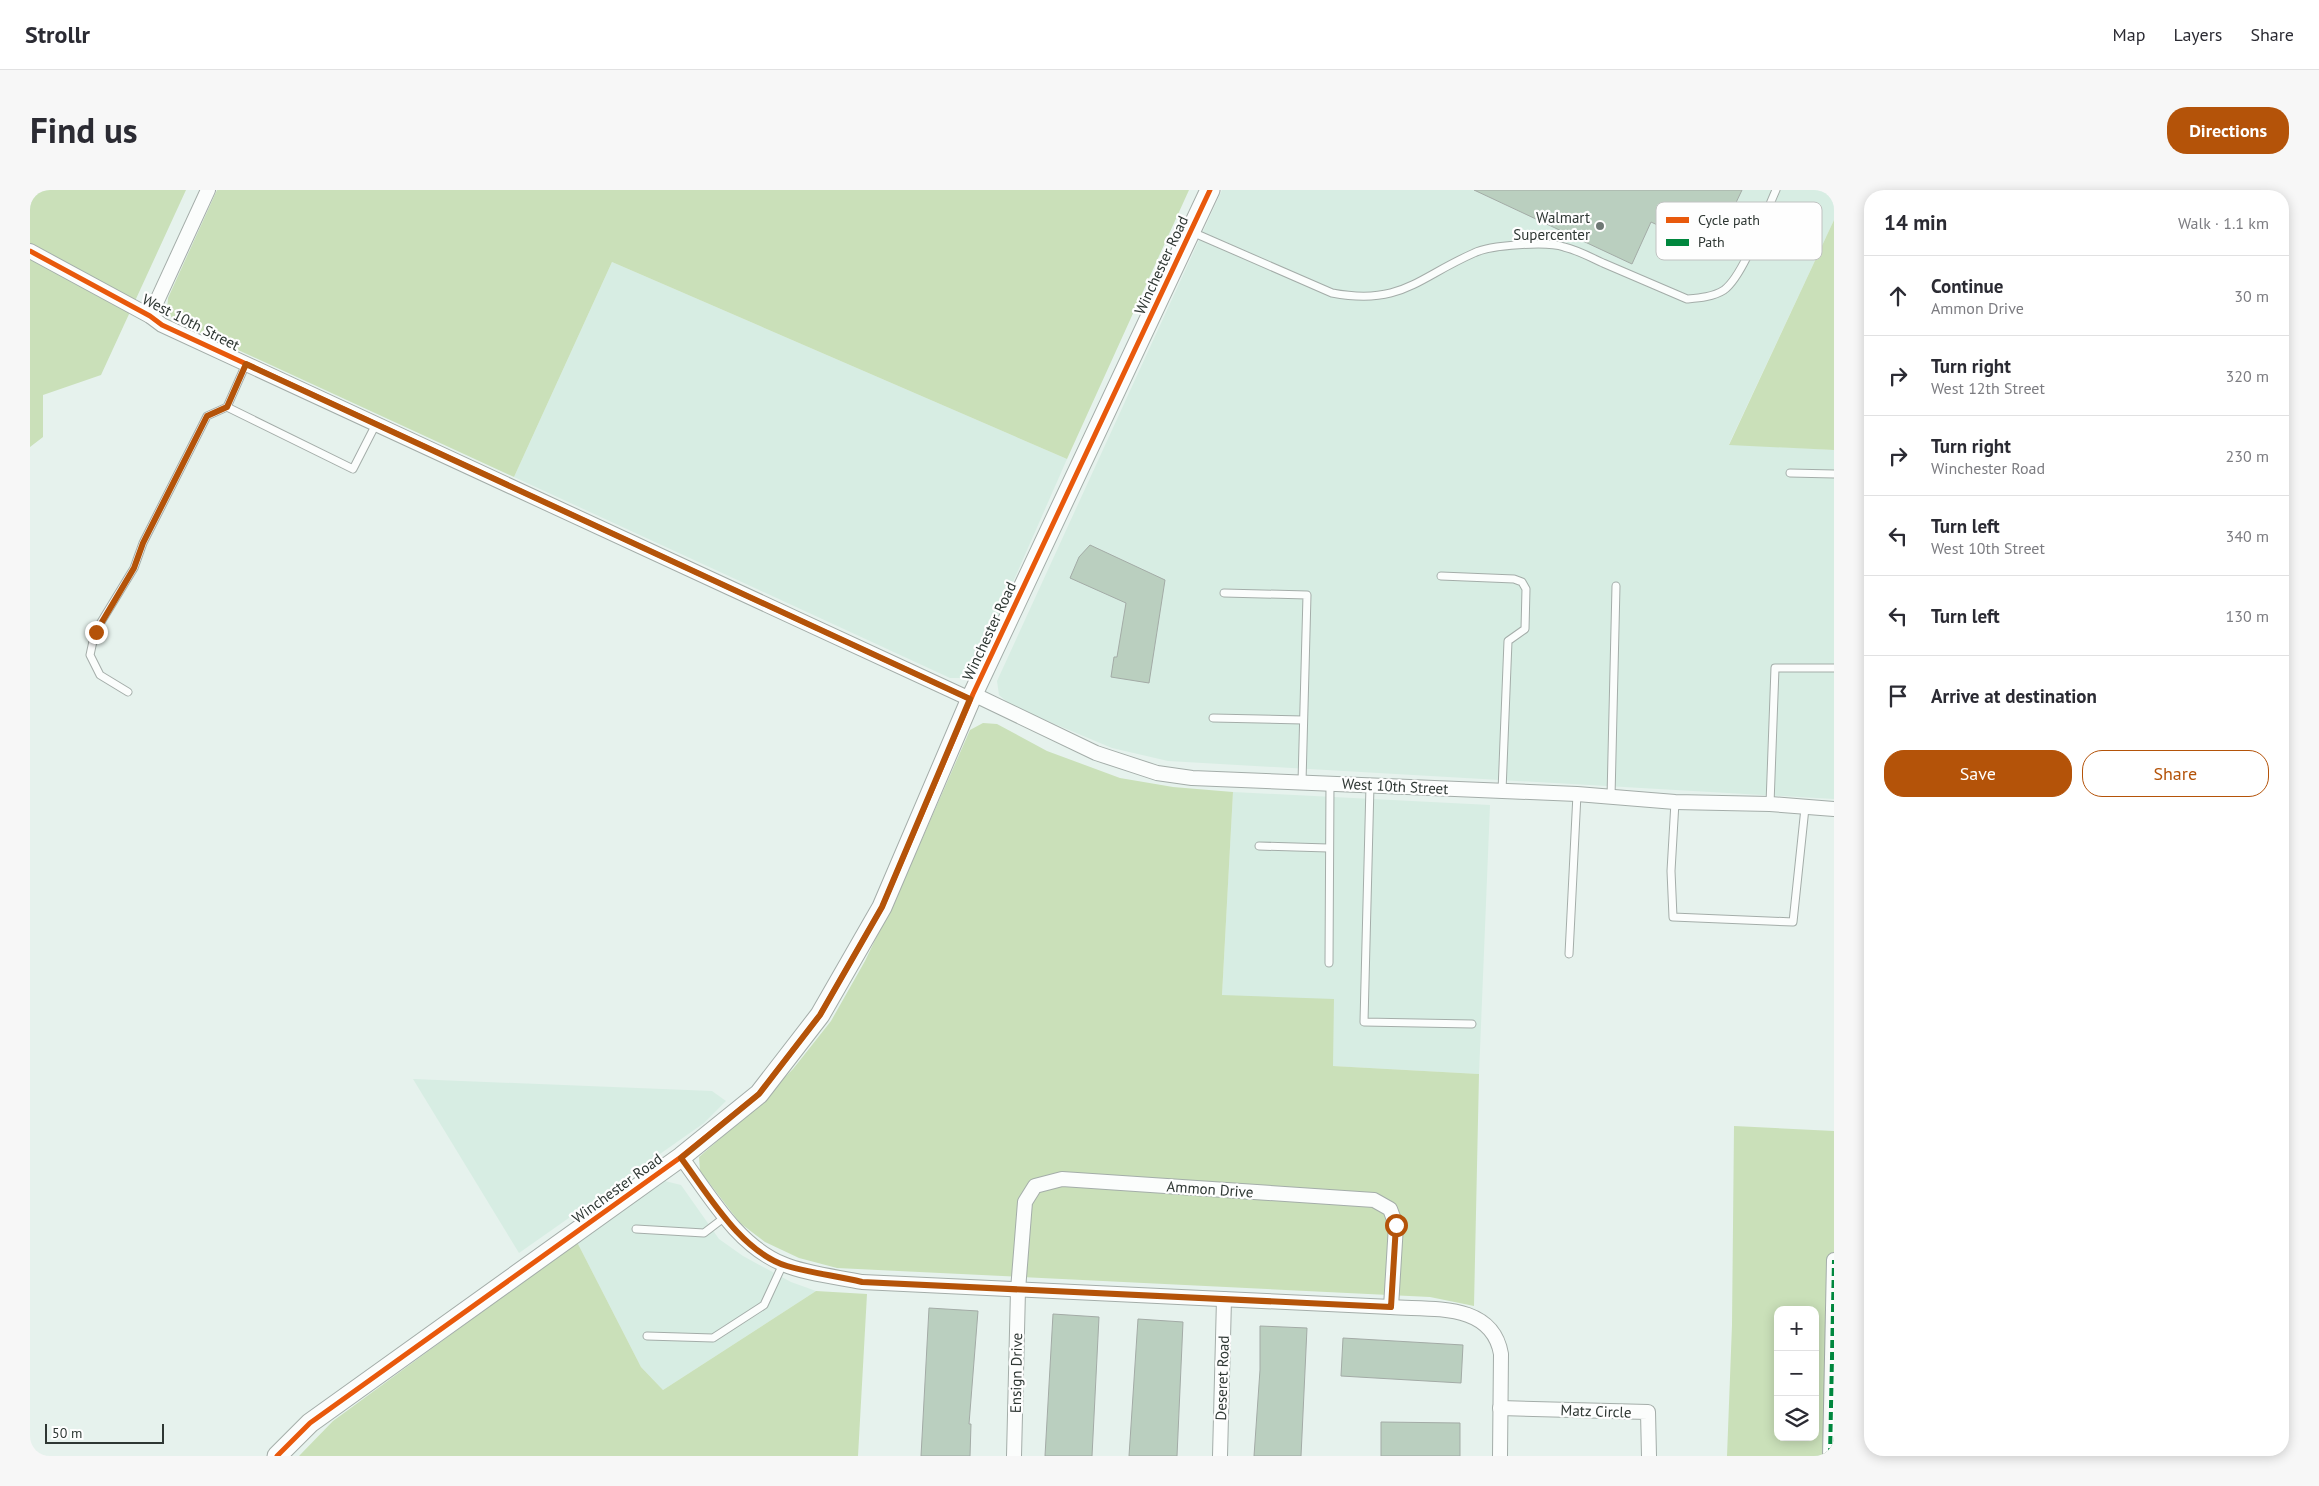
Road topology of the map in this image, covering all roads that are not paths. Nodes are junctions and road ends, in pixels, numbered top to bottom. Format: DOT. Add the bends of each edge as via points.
graph roads {
  1 [pos="208,190"];
  2 [pos="1210,190"];
  3 [pos="1776,190"];
  4 [pos="1771,202"];
  5 [pos="1191,232"];
  6 [pos="30,251"];
  7 [pos="1744,260"];
  8 [pos="150,316"];
  9 [pos="246,364"];
  10 [pos="227,407"];
  11 [pos="376,424"];
  12 [pos="1790,473"];
  13 [pos="1834,474"];
  14 [pos="1441,576"];
  15 [pos="1616,586"];
  16 [pos="1224,593"];
  17 [pos="1834,668"];
  18 [pos="128,692"];
  19 [pos="972,696"];
  20 [pos="1213,718"];
  21 [pos="1303,720"];
  22 [pos="1302,782"];
  23 [pos="1330,783"];
  24 [pos="1370,785"];
  25 [pos="1502,791"];
  26 [pos="1578,794"];
  27 [pos="1611,797"];
  28 [pos="1675,802"];
  29 [pos="1770,804"];
  30 [pos="1805,808"];
  31 [pos="1834,809"];
  32 [pos="1259,846"];
  33 [pos="1328,848"];
  34 [pos="1569,954"];
  35 [pos="1329,962"];
  36 [pos="1472,1024"];
  37 [pos="681,1158"];
  38 [pos="725,1216"];
  39 [pos="636,1229"];
  40 [pos="1834,1260"];
  41 [pos="783,1264"];
  42 [pos="1018,1290"];
  43 [pos="1224,1299"];
  44 [pos="1391,1307"];
  45 [pos="647,1336"];
  46 [pos="1833,1344"];
  47 [pos="1500,1408"];
  48 [pos="277,1456"];
  49 [pos="1014,1456"];
  50 [pos="1220,1456"];
  51 [pos="1500,1456"];
  52 [pos="1648,1456"];
  53 [pos="1830,1456"];
  1 -- 8 [label="street"];
  2 -- 5 [label="street, Winchester Road"];
  3 -- 4 [label="lane"];
  5 -- 7 [label="lane" via="1332,293 1350,297 1395,293 1474,252 1500,246 1563,246 1687,299 1704,298 1724,290"];
  5 -- 19 [label="street, Winchester Road"];
  6 -- 8 [label="street, West 10th Street"];
  8 -- 9 [label="street, West 10th Street" via="162,325"];
  9 -- 10 [label="lane"];
  9 -- 11 [label="street, West 10th Street"];
  10 -- 11 [label="lane" via="353,469"];
  10 -- 18 [label="lane" via="207,416 143,543 134,568 96,632 90,655 100,675"];
  11 -- 19 [label="street, West 10th Street"];
  12 -- 13 [label="lane"];
  14 -- 25 [label="lane" via="1514,578 1526,589 1525,630 1508,641"];
  15 -- 27 [label="lane"];
  16 -- 21 [label="lane" via="1306,595"];
  17 -- 29 [label="lane" via="1776,668"];
  19 -- 22 [label="street, West 10th Street" via="1096,753 1157,773 1192,778"];
  19 -- 37 [label="street, Winchester Road" via="882,907 820,1015 759,1094"];
  20 -- 21 [label="lane"];
  21 -- 22 [label="lane"];
  22 -- 23 [label="street, West 10th Street"];
  23 -- 24 [label="street, West 10th Street"];
  23 -- 33 [label="lane"];
  24 -- 25 [label="street, West 10th Street"];
  24 -- 36 [label="lane" via="1364,1022"];
  25 -- 26 [label="street, West 10th Street"];
  26 -- 27 [label="street, West 10th Street"];
  26 -- 34 [label="lane"];
  27 -- 28 [label="street, West 10th Street"];
  28 -- 29 [label="street, West 10th Street"];
  28 -- 30 [label="lane" via="1672,917 1793,922"];
  29 -- 30 [label="street, West 10th Street"];
  30 -- 31 [label="street, West 10th Street"];
  32 -- 33 [label="lane"];
  33 -- 35 [label="lane"];
  37 -- 38 [label="street"];
  37 -- 48 [label="street, Winchester Road" via="310,1422"];
  38 -- 39 [label="lane" via="704,1233"];
  38 -- 41 [label="street" via="753,1246"];
  40 -- 46 [label="street"];
  41 -- 42 [label="street" via="862,1282"];
  41 -- 45 [label="lane" via="764,1305 713,1338"];
  42 -- 43 [label="street"];
  42 -- 44 [label="street, Ammon Drive" via="1025,1202 1034,1186 1062,1179 1374,1200 1390,1209 1396,1225"];
  42 -- 49 [label="street, Ensign Drive"];
  43 -- 44 [label="street"];
  43 -- 50 [label="street, Deseret Road"];
  44 -- 47 [label="street" via="1468,1314 1492,1329 1501,1354"];
  46 -- 53 [label="street"];
  47 -- 51 [label="street"];
  47 -- 52 [label="street, Matz Circle" via="1648,1412"];
}
